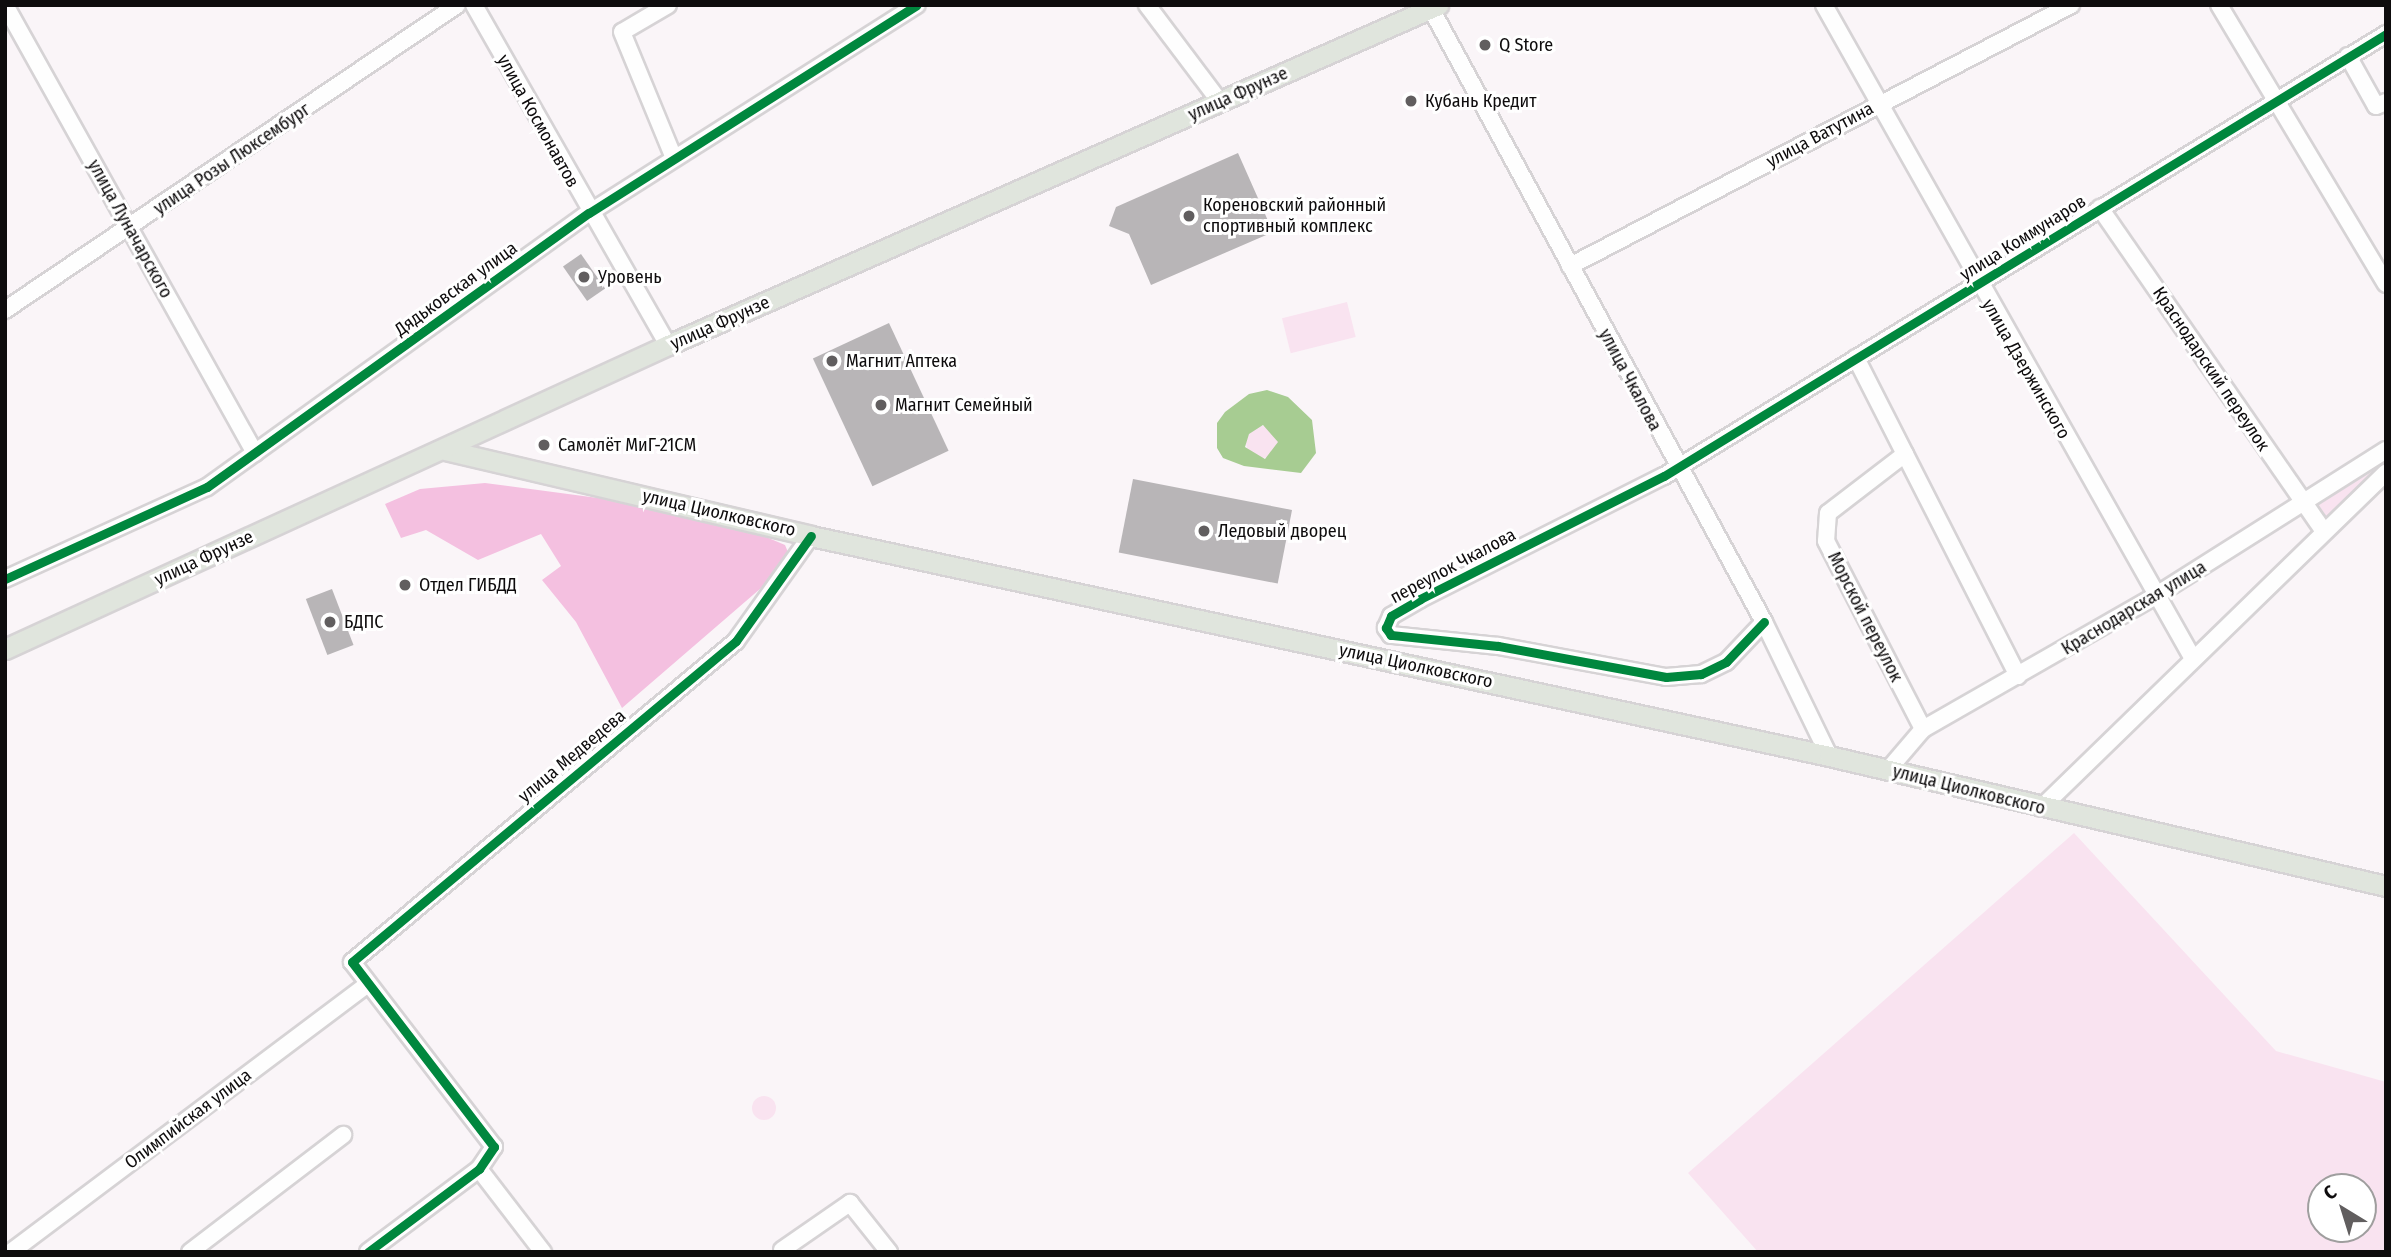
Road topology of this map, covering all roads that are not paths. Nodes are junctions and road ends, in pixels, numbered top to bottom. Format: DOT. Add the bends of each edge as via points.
graph roads {
  1 [pos="5,5"];
  2 [pos="457,5"];
  3 [pos="474,5"];
  4 [pos="668,5"];
  5 [pos="917,5"];
  6 [pos="1147,5"];
  7 [pos="1824,5"];
  8 [pos="2071,5"];
  9 [pos="2219,5"];
  10 [pos="1432,6"];
  11 [pos="2386,34"];
  12 [pos="2348,56"];
  13 [pos="2277,100"];
  14 [pos="1220,102"];
  15 [pos="2386,102"];
  16 [pos="1878,105"];
  17 [pos="674,158"];
  18 [pos="2100,208"];
  19 [pos="589,213"];
  20 [pos="130,229"];
  21 [pos="1570,266"];
  22 [pos="2386,284"];
  23 [pos="1978,285"];
  24 [pos="5,310"];
  25 [pos="668,345"];
  26 [pos="1856,358"];
  27 [pos="521,414"];
  28 [pos="446,450"];
  29 [pos="2386,450"];
  30 [pos="255,453"];
  31 [pos="1905,454"];
  32 [pos="498,462"];
  33 [pos="1676,468"];
  34 [pos="2386,472"];
  35 [pos="2302,502"];
  36 [pos="2323,530"];
  37 [pos="811,536"];
  38 [pos="5,579"];
  39 [pos="2155,596"];
  40 [pos="1764,622"];
  41 [pos="5,649"];
  42 [pos="2192,657"];
  43 [pos="2018,676"];
  44 [pos="1923,729"];
  45 [pos="1829,756"];
  46 [pos="1888,770"];
  47 [pos="2041,808"];
  48 [pos="2386,886"];
  49 [pos="366,985"];
  50 [pos="343,1135"];
  51 [pos="479,1169"];
  52 [pos="782,1251"];
  53 [pos="11,1252"];
  54 [pos="190,1252"];
  55 [pos="368,1252"];
  56 [pos="542,1252"];
  57 [pos="889,1252"];
  1 -- 20 [label="street, улица Луначарского"];
  2 -- 20 [label="street, улица Розы Люксембург"];
  3 -- 19 [label="street, улица Космонавтов"];
  4 -- 17 [label="street" via="622,32"];
  5 -- 17 [label="street, Дядьковская улица"];
  6 -- 14 [label="street"];
  7 -- 16 [label="street, улица Дзержинского"];
  8 -- 16 [label="street, улица Ватутина"];
  9 -- 13 [label="street"];
  10 -- 14 [label="main road, улица Фрунзе"];
  10 -- 21 [label="street, улица Чкалова"];
  11 -- 12 [label="street, улица Коммунаров"];
  12 -- 13 [label="street, улица Коммунаров"];
  12 -- 15 [label="street" via="2376,106"];
  13 -- 18 [label="street, улица Коммунаров"];
  13 -- 22 [label="street"];
  14 -- 25 [label="main road, улица Фрунзе"];
  16 -- 21 [label="street, улица Ватутина"];
  16 -- 23 [label="street, улица Дзержинского"];
  17 -- 19 [label="street, Дядьковская улица"];
  18 -- 23 [label="street, улица Коммунаров"];
  18 -- 35 [label="street, Краснодарский переулок"];
  19 -- 25 [label="street, улица Космонавтов"];
  19 -- 30 [label="street, Дядьковская улица"];
  20 -- 24 [label="street, улица Розы Люксембург"];
  20 -- 30 [label="street, улица Луначарского"];
  21 -- 33 [label="street, улица Чкалова"];
  23 -- 26 [label="street, улица Коммунаров"];
  23 -- 39 [label="street, улица Дзержинского"];
  25 -- 27 [label="main road, улица Фрунзе"];
  26 -- 31 [label="street"];
  26 -- 33 [label="street, улица Коммунаров"];
  27 -- 28 [label="main road, улица Фрунзе"];
  27 -- 32 [label="main road" via="498,439"];
  28 -- 32 [label="main road, улица Циолковского"];
  28 -- 41 [label="main road, улица Фрунзе"];
  29 -- 35 [label="street, Краснодарская улица"];
  30 -- 38 [label="street, Дядьковская улица" via="207,487"];
  31 -- 43 [label="street"];
  31 -- 44 [label="street, Морской переулок" via="1828,513 1826,541"];
  32 -- 37 [label="main road, улица Циолковского"];
  33 -- 40 [label="street, улица Чкалова"];
  33 -- 40 [label="street, переулок Чкалова" via="1420,599 1391,616 1386,628 1391,635 1498,646 1666,677 1701,674 1726,662"];
  34 -- 36 [label="street"];
  35 -- 36 [label="street, Краснодарский переулок"];
  35 -- 39 [label="street, Краснодарская улица"];
  36 -- 42 [label="street"];
  37 -- 45 [label="main road, улица Циолковского"];
  37 -- 49 [label="street, улица Медведева" via="736,641 359,953 353,968"];
  39 -- 42 [label="street, улица Дзержинского"];
  39 -- 43 [label="street, Краснодарская улица"];
  40 -- 45 [label="street, улица Чкалова"];
  42 -- 47 [label="street"];
  43 -- 44 [label="street, Краснодарская улица"];
  44 -- 46 [label="street, Краснодарская улица"];
  45 -- 46 [label="main road, улица Циолковского"];
  46 -- 47 [label="main road, улица Циолковского"];
  47 -- 48 [label="main road, улица Циолковского"];
  49 -- 51 [label="street" via="494,1147"];
  49 -- 53 [label="street, Олимпийская улица"];
  50 -- 54 [label="street"];
  51 -- 55 [label="street"];
  51 -- 56 [label="street"];
  52 -- 57 [label="street" via="850,1203"];
}
